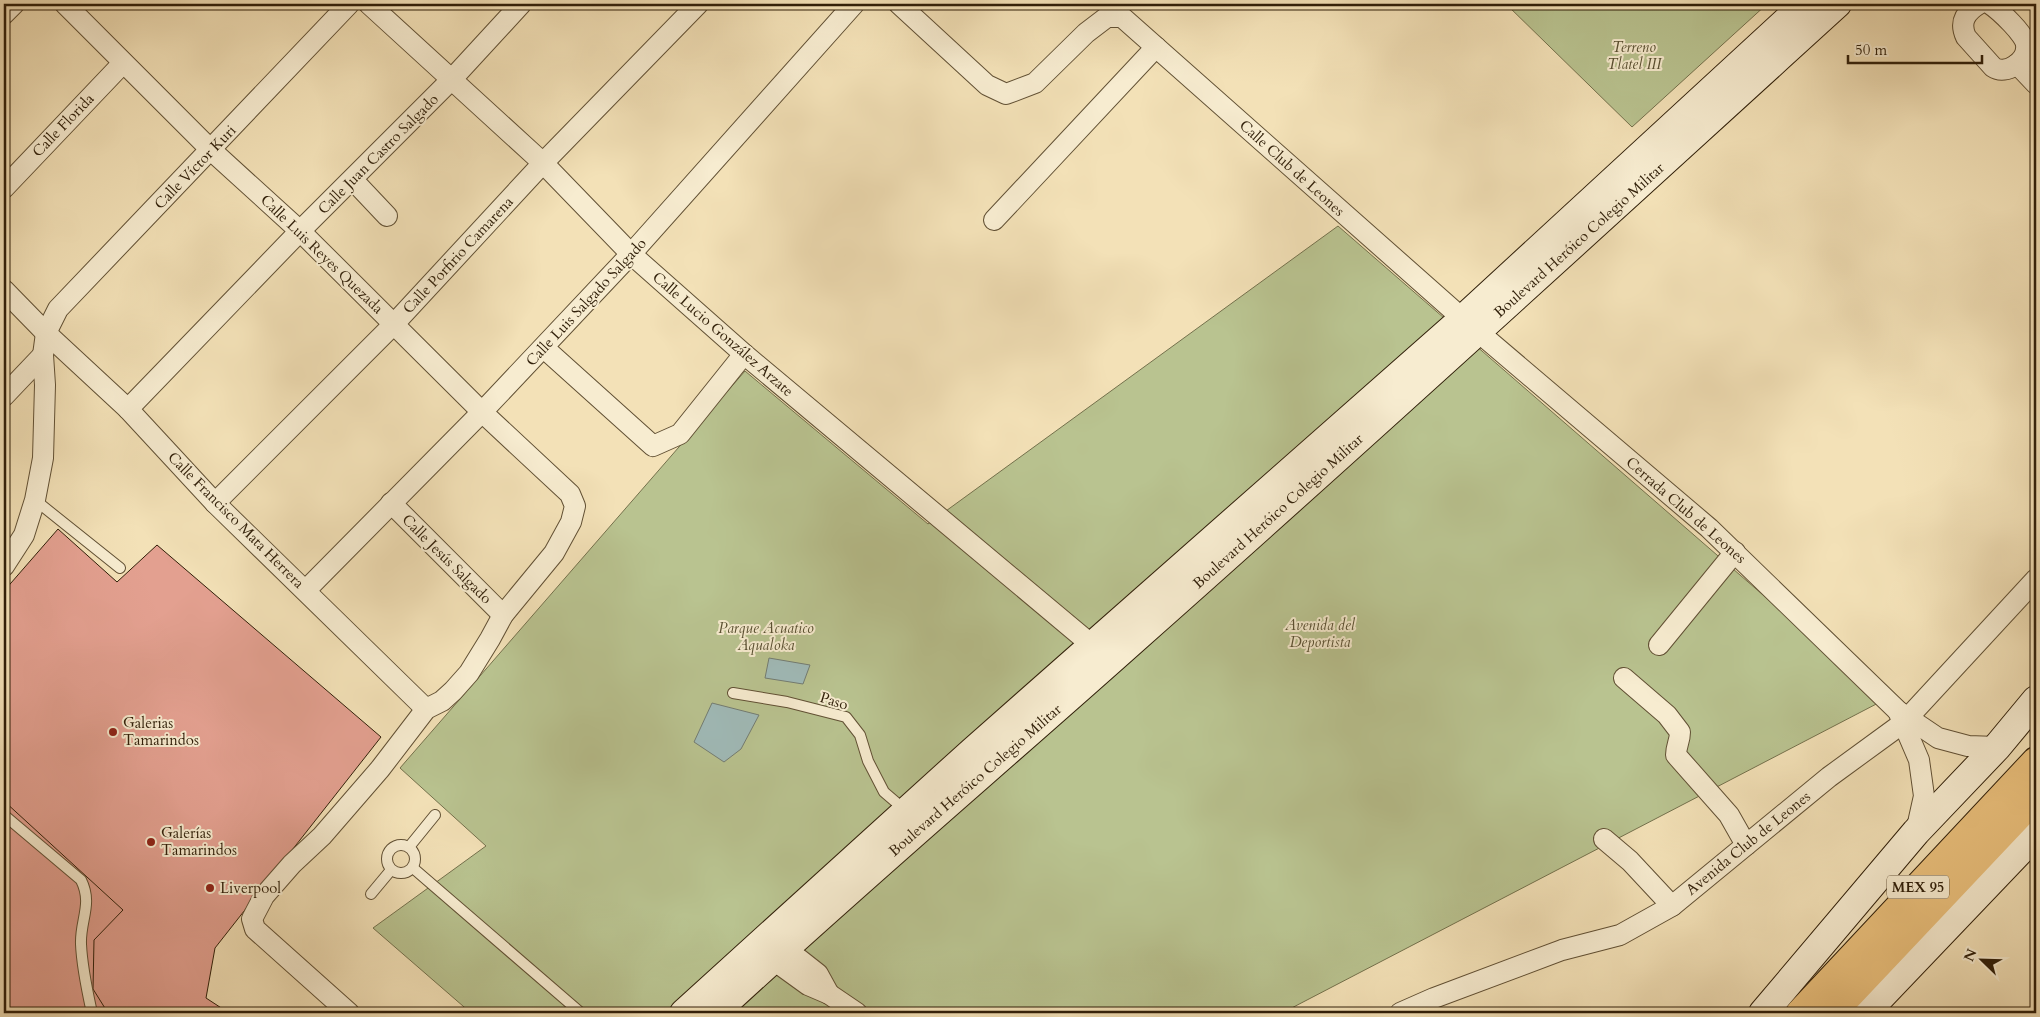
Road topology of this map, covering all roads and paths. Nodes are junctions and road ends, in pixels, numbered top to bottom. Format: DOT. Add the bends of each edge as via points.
graph roads {
  1 [pos="14,4"];
  2 [pos="65,4"];
  3 [pos="350,4"];
  4 [pos="369,4"];
  5 [pos="521,4"];
  6 [pos="698,4"];
  7 [pos="854,4"];
  8 [pos="900,4"];
  9 [pos="1805,4"];
  10 [pos="1837,4"];
  11 [pos="1990,4"];
  12 [pos="1971,6"];
  13 [pos="4,14"];
  14 [pos="1156,47"];
  15 [pos="123,63"];
  16 [pos="2017,64"];
  17 [pos="452,79"];
  18 [pos="2036,84"];
  19 [pos="211,150"];
  20 [pos="543,163"];
  21 [pos="353,180"];
  22 [pos="4,188"];
  23 [pos="387,216"];
  24 [pos="994,220"];
  25 [pos="300,231"];
  26 [pos="631,254"];
  27 [pos="4,290"];
  28 [pos="394,324"];
  29 [pos="1471,325"];
  30 [pos="46,333"];
  31 [pos="544,348"];
  32 [pos="744,354"];
  33 [pos="43,355"];
  34 [pos="4,396"];
  35 [pos="128,410"];
  36 [pos="482,412"];
  37 [pos="35,500"];
  38 [pos="215,503"];
  39 [pos="391,503"];
  40 [pos="1735,552"];
  41 [pos="4,566"];
  42 [pos="120,568"];
  43 [pos="2036,579"];
  44 [pos="306,590"];
  45 [pos="503,615"];
  46 [pos="1659,644"];
  47 [pos="1092,646"];
  48 [pos="1624,678"];
  49 [pos="733,693"];
  50 [pos="2036,700"];
  51 [pos="426,709"];
  52 [pos="1903,717"];
  53 [pos="1997,747"];
  54 [pos="2036,761"];
  55 [pos="2036,797"];
  56 [pos="906,811"];
  57 [pos="4,815"];
  58 [pos="435,816"];
  59 [pos="1916,832"];
  60 [pos="2036,834"];
  61 [pos="1604,839"];
  62 [pos="1746,845"];
  63 [pos="409,847"];
  64 [pos="413,868"];
  65 [pos="391,870"];
  66 [pos="371,894"];
  67 [pos="1672,906"];
  68 [pos="779,954"];
  69 [pos="92,1013"];
  70 [pos="349,1013"];
  71 [pos="582,1013"];
  72 [pos="684,1013"];
  73 [pos="714,1013"];
  74 [pos="857,1013"];
  75 [pos="1400,1013"];
  76 [pos="1762,1013"];
  77 [pos="1800,1013"];
  78 [pos="1832,1013"];
  79 [pos="1865,1013"];
  1 -- 13 [label="street"];
  2 -- 15 [label="street, Calle Luis Reyes Quezada"];
  3 -- 19 [label="street, Calle Víctor Kuri"];
  4 -- 17 [label="street, Calle Lucio González Arzate"];
  5 -- 17 [label="street, Calle Juan Castro Salgado"];
  6 -- 20 [label="street, Calle Porfirio Camarena"];
  7 -- 26 [label="street, Calle Luis Salgado Salgado"];
  8 -- 14 [label="street, Calle Club de Leones" via="987,85 1006,94 1035,82 1107,17 1122,17"];
  9 -- 29 [label="main road, Boulevard Heróico Colegio Militar"];
  10 -- 29 [label="main road, Boulevard Heróico Colegio Militar"];
  11 -- 16 [label="street" via="2027,44"];
  12 -- 16 [label="street" via="1962,20 1963,31 1972,43 1998,71 2006,71"];
  14 -- 24 [label="street"];
  14 -- 29 [label="street, Calle Club de Leones"];
  15 -- 19 [label="street, Calle Luis Reyes Quezada"];
  15 -- 22 [label="street, Calle Florida"];
  16 -- 18 [label="street"];
  17 -- 20 [label="street, Calle Lucio González Arzate"];
  17 -- 21 [label="street, Calle Juan Castro Salgado"];
  19 -- 25 [label="street, Calle Luis Reyes Quezada"];
  19 -- 30 [label="street, Calle Víctor Kuri" via="58,309"];
  20 -- 26 [label="street, Calle Lucio González Arzate"];
  20 -- 28 [label="street, Calle Porfirio Camarena"];
  21 -- 23 [label="street"];
  21 -- 25 [label="street, Calle Juan Castro Salgado"];
  25 -- 28 [label="street, Calle Luis Reyes Quezada"];
  25 -- 35 [label="street, Calle Juan Castro Salgado"];
  26 -- 31 [label="street, Calle Luis Salgado Salgado"];
  26 -- 32 [label="street, Calle Lucio González Arzate"];
  27 -- 30 [label="street, Calle Francisco Mata Herrera"];
  28 -- 36 [label="street, Calle Luis Reyes Quezada"];
  28 -- 38 [label="street, Calle Porfirio Camarena"];
  29 -- 40 [label="street, Cerrada Club de Leones"];
  29 -- 47 [label="main road, Boulevard Heróico Colegio Militar"];
  29 -- 68 [label="main road, Boulevard Heróico Colegio Militar" via="1140,635"];
  30 -- 33 [label="street, Calle Víctor Kuri"];
  30 -- 35 [label="street, Calle Francisco Mata Herrera"];
  31 -- 32 [label="street" via="653,446 680,434"];
  31 -- 36 [label="street, Calle Luis Salgado Salgado"];
  32 -- 47 [label="street, Calle Lucio González Arzate"];
  33 -- 34 [label="street"];
  33 -- 37 [label="street, Calle Víctor Kuri" via="43,458"];
  35 -- 38 [label="street, Calle Francisco Mata Herrera"];
  36 -- 39 [label="street, Calle Luis Salgado Salgado"];
  36 -- 45 [label="street, Calle Luis Reyes Quezada" via="570,494 575,506 554,553"];
  37 -- 41 [label="street, Calle Víctor Kuri" via="24,535"];
  37 -- 42 [label="lane"];
  38 -- 44 [label="street, Calle Francisco Mata Herrera"];
  39 -- 44 [label="street, Calle Luis Salgado Salgado"];
  39 -- 45 [label="street, Calle Jesús Salgado"];
  40 -- 46 [label="street"];
  40 -- 52 [label="street, Cerrada Club de Leones"];
  43 -- 52 [label="street, Avenida Club de Leones"];
  44 -- 51 [label="street, Calle Francisco Mata Herrera"];
  45 -- 51 [label="street" via="469,673 442,701"];
  47 -- 56 [label="main road, Boulevard Heróico Colegio Militar"];
  48 -- 62 [label="street" via="1668,716 1680,732 1676,755 1729,815"];
  49 -- 56 [label="lane, Paso" via="846,717 860,735 868,761 884,792"];
  50 -- 53 [label="main road"];
  51 -- 70 [label="street" via="322,836 264,896 252,919 255,929"];
  52 -- 53 [label="street, Cerrada Club de Leones" via="1938,738 1968,746"];
  52 -- 59 [label="street, Cerrada Club de Leones" via="1919,760 1924,796"];
  52 -- 62 [label="street, Avenida Club de Leones"];
  53 -- 59 [label="main road"];
  54 -- 77 [label="main road, MEX 95"];
  55 -- 78 [label="main road, MEX 95"];
  56 -- 72 [label="main road, Boulevard Heróico Colegio Militar"];
  57 -- 69 [label="lane" via="81,880 86,889 88,900 81,942"];
  58 -- 63 [label="lane"];
  59 -- 76 [label="main road"];
  60 -- 79 [label="main road"];
  61 -- 67 [label="street" via="1630,861"];
  62 -- 67 [label="street, Avenida Club de Leones"];
  63 -- 64 [label="lane" via="416,857"];
  63 -- 65 [label="lane" via="397,845 388,852 386,859"];
  64 -- 65 [label="lane" via="402,874"];
  64 -- 71 [label="lane"];
  65 -- 66 [label="lane"];
  67 -- 75 [label="street, Avenida Club de Leones" via="1620,935 1562,950"];
  68 -- 73 [label="main road, Boulevard Heróico Colegio Militar"];
  68 -- 74 [label="street" via="808,985 829,994"];
}
